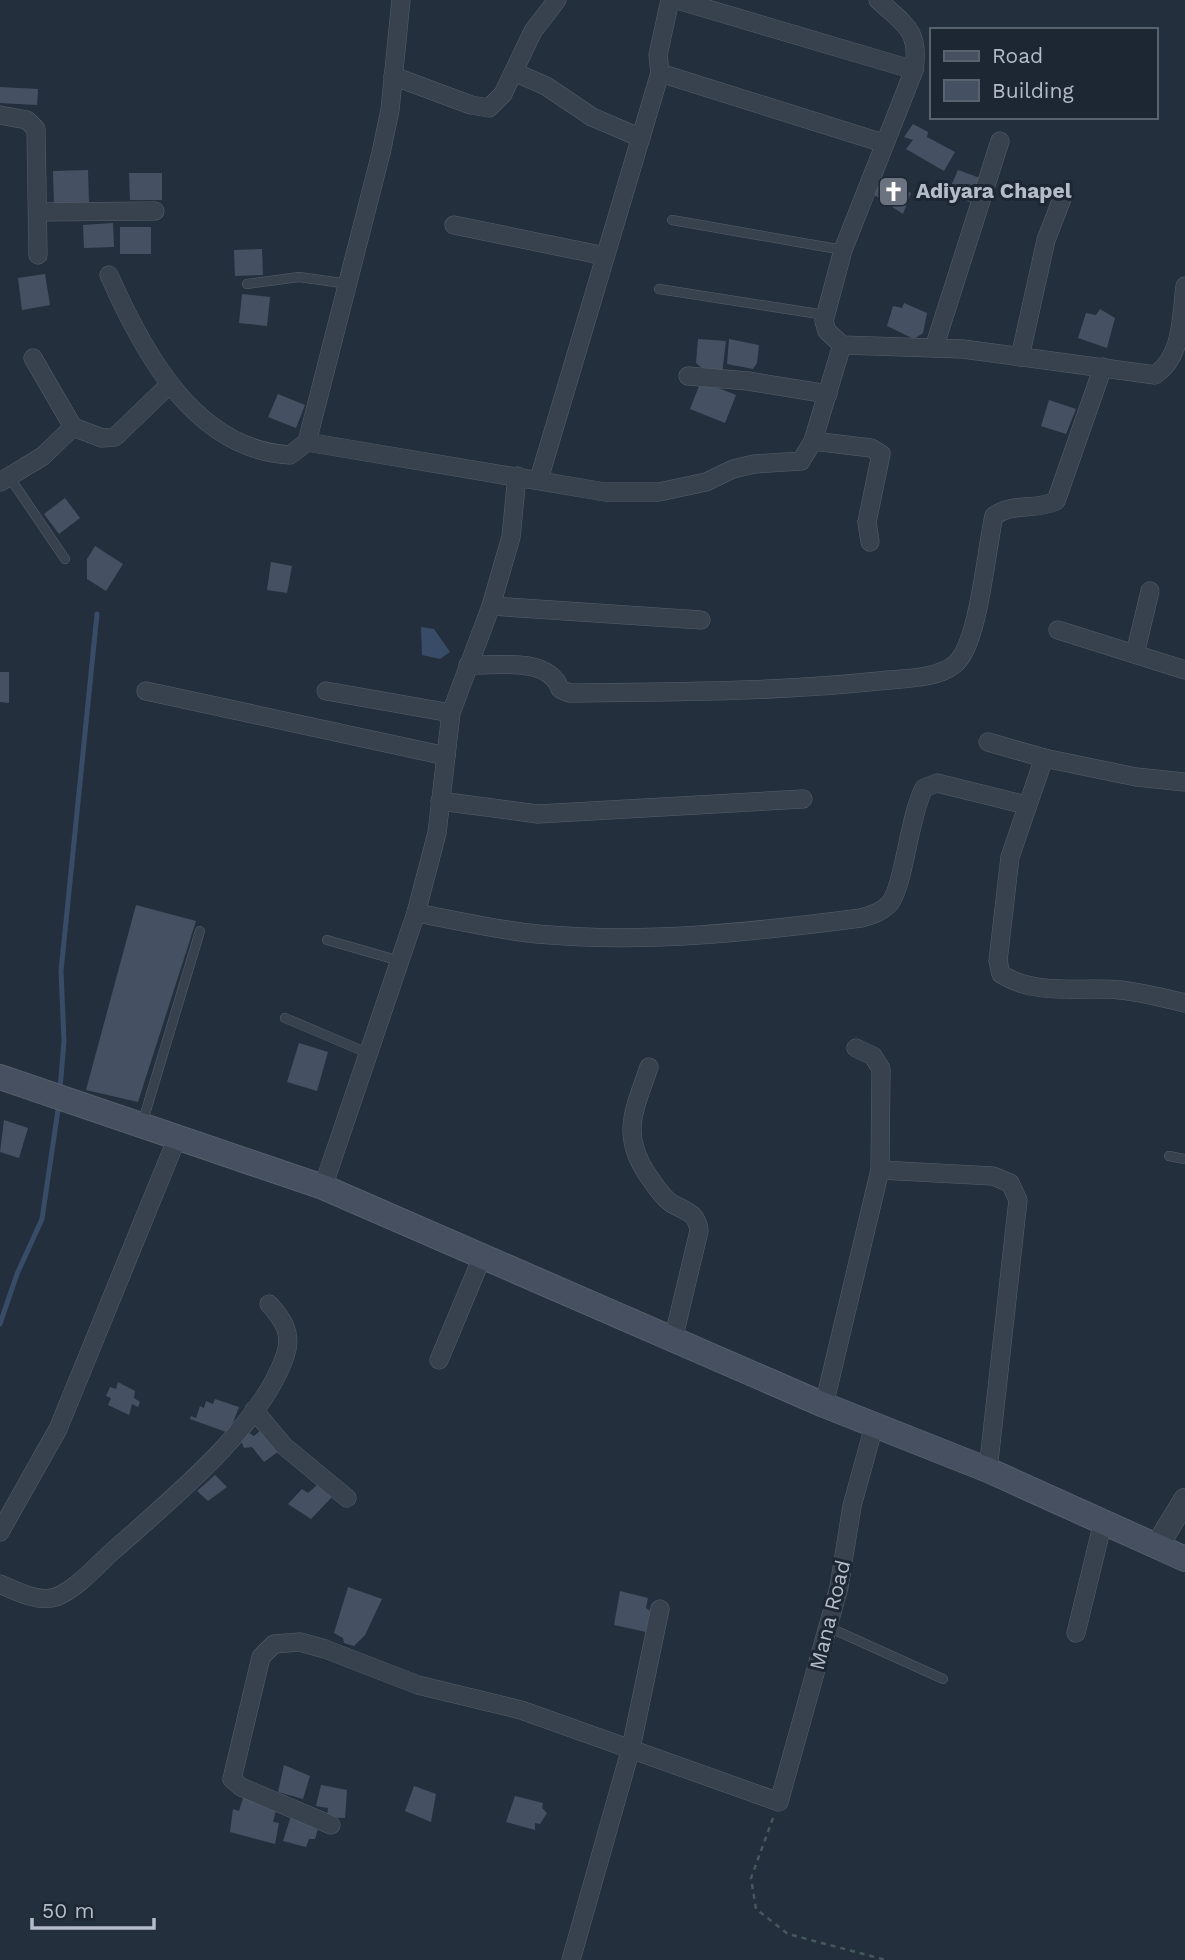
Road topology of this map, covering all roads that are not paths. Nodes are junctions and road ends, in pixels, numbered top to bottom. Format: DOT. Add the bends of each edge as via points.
graph roads {
  1 [pos="401,0"];
  2 [pos="557,0"];
  3 [pos="670,0"];
  4 [pos="677,0"];
  5 [pos="878,0"];
  6 [pos="914,70"];
  7 [pos="514,72"];
  8 [pos="660,73"];
  9 [pos="393,76"];
  10 [pos="0,114"];
  11 [pos="642,138"];
  12 [pos="1000,141"];
  13 [pos="883,143"];
  14 [pos="1063,196"];
  15 [pos="155,211"];
  16 [pos="38,212"];
  17 [pos="672,220"];
  18 [pos="454,225"];
  19 [pos="843,250"];
  20 [pos="37,255"];
  21 [pos="606,256"];
  22 [pos="109,275"];
  23 [pos="247,284"];
  24 [pos="349,284"];
  25 [pos="1185,286"];
  26 [pos="659,289"];
  27 [pos="825,315"];
  28 [pos="842,345"];
  29 [pos="934,348"];
  30 [pos="1020,357"];
  31 [pos="33,358"];
  32 [pos="1103,367"];
  33 [pos="688,376"];
  34 [pos="170,384"];
  35 [pos="828,394"];
  36 [pos="73,427"];
  37 [pos="813,441"];
  38 [pos="307,442"];
  39 [pos="517,476"];
  40 [pos="539,479"];
  41 [pos="5,480"];
  42 [pos="870,542"];
  43 [pos="65,559"];
  44 [pos="1150,591"];
  45 [pos="491,606"];
  46 [pos="701,620"];
  47 [pos="1058,630"];
  48 [pos="1135,654"];
  49 [pos="468,665"];
  50 [pos="1185,670"];
  51 [pos="146,691"];
  52 [pos="326,691"];
  53 [pos="451,713"];
  54 [pos="988,742"];
  55 [pos="446,756"];
  56 [pos="1044,758"];
  57 [pos="1185,782"];
  58 [pos="803,799"];
  59 [pos="440,801"];
  60 [pos="1026,805"];
  61 [pos="416,914"];
  62 [pos="200,931"];
  63 [pos="327,940"];
  64 [pos="400,961"];
  65 [pos="1185,1003"];
  66 [pos="285,1018"];
  67 [pos="856,1048"];
  68 [pos="371,1054"];
  69 [pos="649,1067"];
  70 [pos="0,1077"];
  71 [pos="141,1125"];
  72 [pos="177,1138"];
  73 [pos="1169,1156"];
  74 [pos="1185,1159"];
  75 [pos="880,1170"];
  76 [pos="323,1187"];
  77 [pos="482,1255"];
  78 [pos="269,1304"];
  79 [pos="673,1340"];
  80 [pos="439,1360"];
  81 [pos="824,1405"];
  82 [pos="254,1410"];
  83 [pos="874,1426"];
  84 [pos="988,1471"];
  85 [pos="347,1498"];
  86 [pos="1185,1500"];
  87 [pos="1103,1522"];
  88 [pos="0,1532"];
  89 [pos="1157,1546"];
  90 [pos="1185,1559"];
  91 [pos="0,1584"];
  92 [pos="660,1609"];
  93 [pos="828,1627"];
  94 [pos="1076,1633"];
  95 [pos="943,1679"];
  96 [pos="631,1748"];
  97 [pos="331,1825"];
  98 [pos="571,1960"];
  1 -- 9 [label="street"];
  2 -- 7 [label="street" via="533,32"];
  3 -- 8 [label="street" via="658,55"];
  4 -- 6 [label="street"];
  5 -- 6 [label="street" via="913,32"];
  6 -- 13 [label="street"];
  7 -- 9 [label="street" via="496,102 483,108"];
  7 -- 11 [label="street" via="546,86 592,117"];
  8 -- 11 [label="street"];
  8 -- 13 [label="street"];
  9 -- 24 [label="street" via="386,131"];
  10 -- 16 [label="street" via="27,120 36,129"];
  11 -- 21 [label="street"];
  12 -- 29 [label="street"];
  13 -- 19 [label="street"];
  14 -- 30 [label="street" via="1046,240"];
  15 -- 16 [label="street"];
  16 -- 20 [label="street"];
  17 -- 19 [label="lane"];
  18 -- 21 [label="street"];
  19 -- 27 [label="street"];
  21 -- 40 [label="street"];
  22 -- 34 [label="street" via="134,330"];
  23 -- 24 [label="lane" via="299,277"];
  24 -- 38 [label="street"];
  25 -- 32 [label="street" via="1180,333 1166,367 1155,375"];
  26 -- 27 [label="lane"];
  27 -- 28 [label="street" via="827,331"];
  28 -- 29 [label="street"];
  28 -- 35 [label="street"];
  29 -- 30 [label="street"];
  30 -- 32 [label="street"];
  31 -- 36 [label="street"];
  32 -- 49 [label="street" via="1056,501 1042,508 1006,508 994,516 973,626 966,650 954,665 929,675 793,690 569,693 560,689 547,670"];
  33 -- 35 [label="street"];
  34 -- 36 [label="street" via="115,437 102,438"];
  34 -- 38 [label="street" via="206,423 265,454 290,455"];
  35 -- 37 [label="street"];
  36 -- 41 [label="street" via="44,456"];
  37 -- 40 [label="street" via="801,461 754,464 706,482 659,492 605,492"];
  37 -- 42 [label="street" via="871,448 881,454 867,522"];
  38 -- 39 [label="street"];
  39 -- 40 [label="street"];
  39 -- 45 [label="street" via="511,537"];
  41 -- 43 [label="lane"];
  44 -- 48 [label="street"];
  45 -- 46 [label="street"];
  45 -- 49 [label="street"];
  47 -- 48 [label="street"];
  48 -- 50 [label="street"];
  49 -- 53 [label="street"];
  51 -- 55 [label="street"];
  52 -- 53 [label="street"];
  53 -- 55 [label="street"];
  54 -- 56 [label="street"];
  55 -- 59 [label="street"];
  56 -- 57 [label="street"];
  56 -- 60 [label="street"];
  58 -- 59 [label="street" via="538,814"];
  59 -- 61 [label="street"];
  60 -- 61 [label="street" via="937,783 924,788 916,803 891,902 877,914 861,918 735,934 637,939 536,934"];
  60 -- 65 [label="street" via="1010,857 998,961 1001,974 1015,983 1042,989 1120,990"];
  61 -- 64 [label="street"];
  62 -- 71 [label="lane"];
  63 -- 64 [label="lane"];
  64 -- 68 [label="street"];
  66 -- 68 [label="lane"];
  67 -- 75 [label="street" via="873,1056 881,1069"];
  68 -- 76 [label="street"];
  69 -- 79 [label="street" via="634,1114 634,1156 670,1202 692,1213 699,1231"];
  70 -- 71 [label="main road"];
  71 -- 72 [label="main road"];
  72 -- 76 [label="main road"];
  72 -- 88 [label="street" via="64,1418"];
  73 -- 74 [label="lane"];
  75 -- 81 [label="street"];
  75 -- 84 [label="street" via="993,1176 1010,1183 1018,1200"];
  76 -- 77 [label="main road"];
  77 -- 79 [label="main road"];
  77 -- 80 [label="street"];
  78 -- 82 [label="street" via="284,1321 286,1354"];
  79 -- 81 [label="main road"];
  81 -- 83 [label="main road"];
  82 -- 85 [label="street" via="284,1446"];
  82 -- 91 [label="street" via="174,1497 57,1597 44,1599"];
  83 -- 84 [label="main road"];
  83 -- 93 [label="street, Mana Road" via="852,1506 844,1565"];
  84 -- 87 [label="main road"];
  86 -- 89 [label="street"];
  87 -- 89 [label="main road"];
  87 -- 94 [label="street"];
  89 -- 90 [label="main road"];
  92 -- 96 [label="street"];
  93 -- 95 [label="lane"];
  93 -- 96 [label="street, Mana Road" via="779,1802"];
  96 -- 97 [label="street" via="521,1710 418,1685 325,1649 300,1642 274,1644 261,1657 232,1779"];
  96 -- 98 [label="street"];
}
